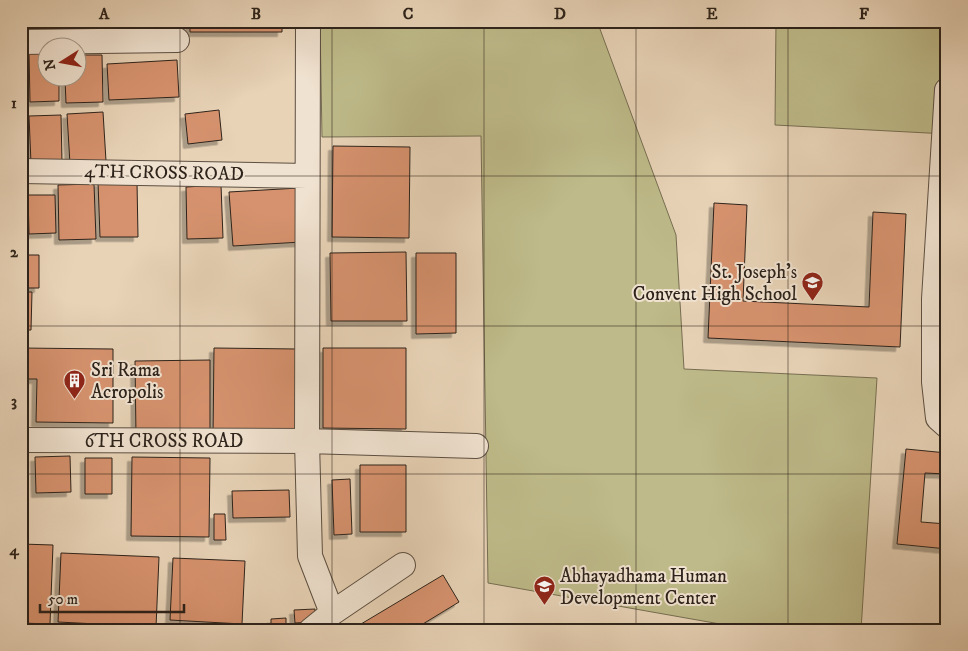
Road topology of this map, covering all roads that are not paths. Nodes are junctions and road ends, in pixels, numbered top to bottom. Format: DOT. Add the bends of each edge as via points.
graph roads {
  1 [pos="308,21"];
  2 [pos="178,40"];
  3 [pos="21,42"];
  4 [pos="947,90"];
  5 [pos="21,171"];
  6 [pos="307,176"];
  7 [pos="947,426"];
  8 [pos="21,440"];
  9 [pos="307,441"];
  10 [pos="476,446"];
  11 [pos="403,566"];
  12 [pos="332,613"];
  13 [pos="311,630"];
  1 -- 6 [label="street"];
  2 -- 3 [label="street"];
  4 -- 7 [label="street" via="934,299 934,382 938,418"];
  5 -- 6 [label="street, 4TH CROSS ROAD"];
  6 -- 9 [label="street"];
  8 -- 9 [label="street, 6TH CROSS ROAD"];
  9 -- 10 [label="street, 6TH CROSS ROAD"];
  9 -- 12 [label="street" via="310,556"];
  11 -- 12 [label="street"];
  12 -- 13 [label="street"];
}
